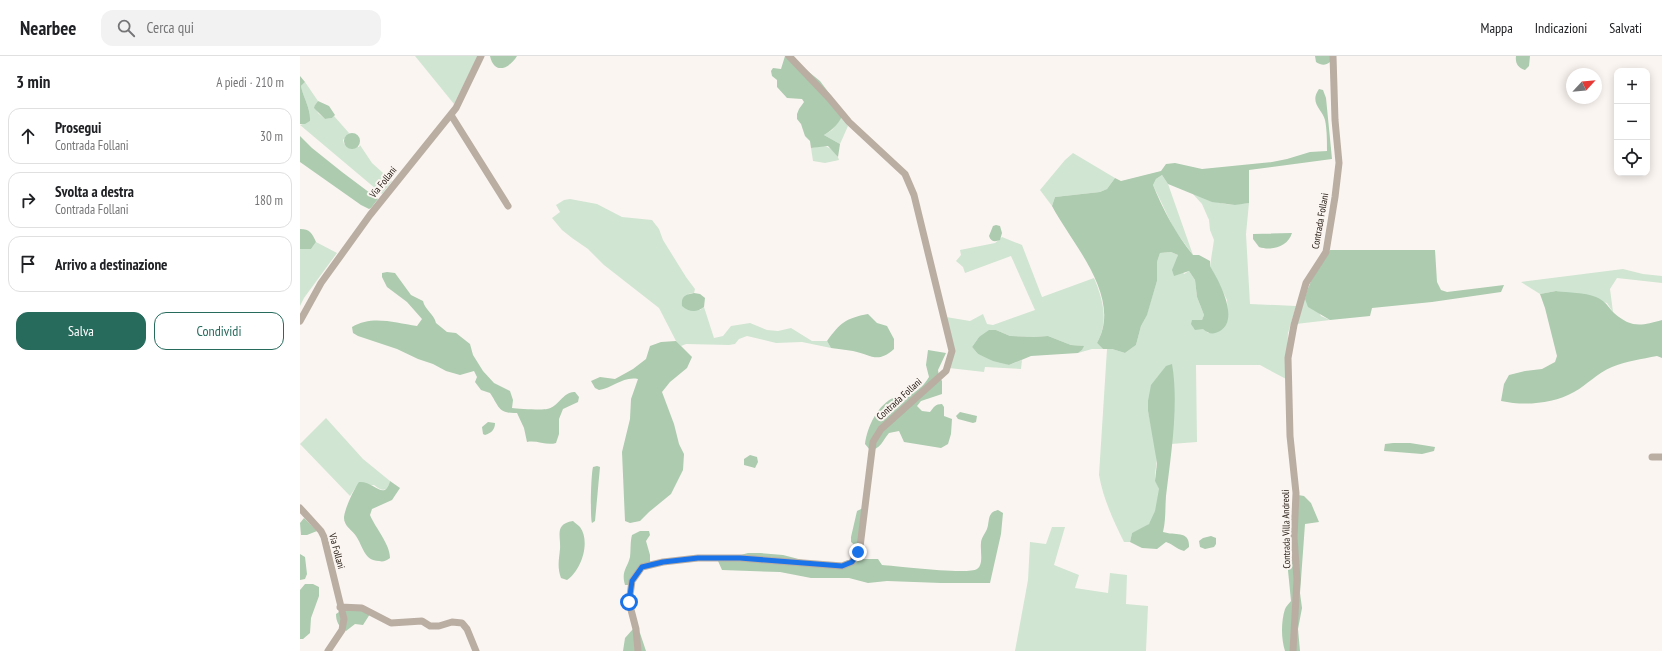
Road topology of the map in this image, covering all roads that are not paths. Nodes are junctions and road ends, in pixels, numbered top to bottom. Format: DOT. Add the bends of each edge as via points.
graph roads {
  1 [pos="481,56"];
  2 [pos="789,56"];
  3 [pos="1333,56"];
  4 [pos="451,115"];
  5 [pos="508,206"];
  6 [pos="300,321"];
  7 [pos="1289,406"];
  8 [pos="1652,457"];
  9 [pos="1662,457"];
  10 [pos="300,508"];
  11 [pos="340,607"];
  12 [pos="328,651"];
  13 [pos="476,651"];
  14 [pos="638,651"];
  15 [pos="1293,651"];
  1 -- 4 [label="street, Via Follani"];
  2 -- 14 [label="street, Contrada Follani" via="849,122 908,179 914,194 952,351 946,371 881,429 873,442 860,547 852,562 842,566 698,558 642,567 632,581 629,602 636,629"];
  3 -- 7 [label="street, Contrada Follani" via="1339,162 1335,197 1326,252 1306,283 1294,325 1288,358"];
  4 -- 5 [label="street"];
  4 -- 6 [label="street, Via Follani" via="370,215 321,283"];
  7 -- 15 [label="street, Contrada Villa Andreoli" via="1296,493 1294,537 1297,579"];
  8 -- 9 [label="street"];
  10 -- 11 [label="street, Via Follani" via="324,537"];
  11 -- 12 [label="street, Via Follani" via="344,619 342,630"];
  11 -- 13 [label="street" via="362,608 391,623 422,621 430,626 452,622 462,624 467,629"];
}
